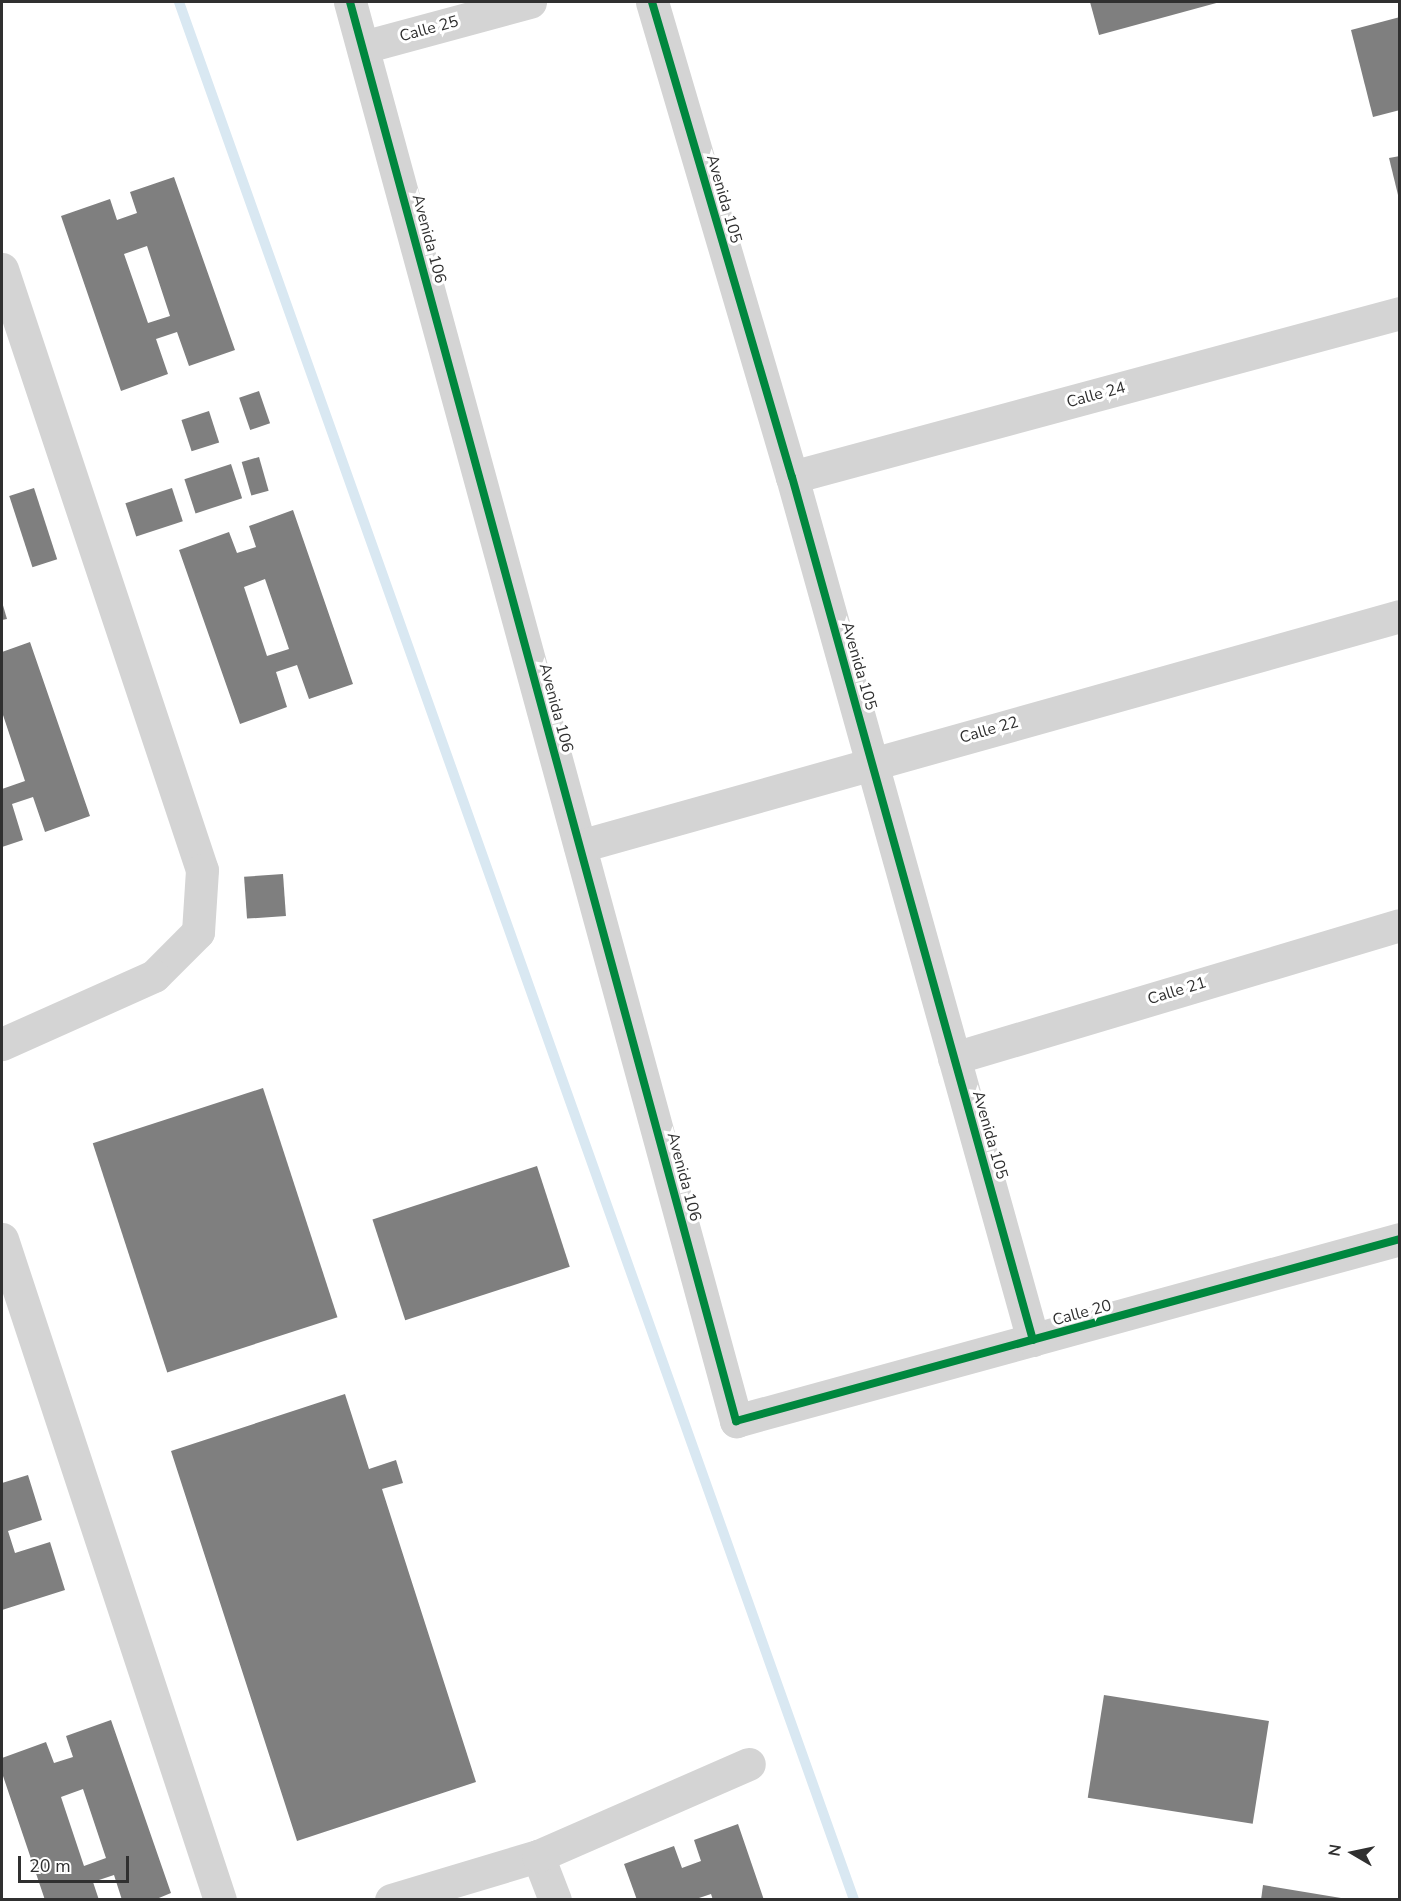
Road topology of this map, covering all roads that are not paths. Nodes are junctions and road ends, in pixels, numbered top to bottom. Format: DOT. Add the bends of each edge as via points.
graph roads {
  1 [pos="350,2"];
  2 [pos="530,2"];
  3 [pos="652,2"];
  4 [pos="363,47"];
  5 [pos="2,269"];
  6 [pos="1400,313"];
  7 [pos="792,477"];
  8 [pos="1400,616"];
  9 [pos="872,763"];
  10 [pos="580,846"];
  11 [pos="1400,925"];
  12 [pos="2,1044"];
  13 [pos="954,1058"];
  14 [pos="2,1239"];
  15 [pos="1400,1239"];
  16 [pos="1033,1340"];
  17 [pos="736,1421"];
  18 [pos="749,1764"];
  19 [pos="538,1856"];
  20 [pos="219,1899"];
  21 [pos="391,1899"];
  22 [pos="555,1899"];
  1 -- 4 [label="street, Avenida 106"];
  2 -- 4 [label="street, Calle 25"];
  3 -- 7 [label="street, Avenida 105"];
  4 -- 10 [label="street, Avenida 106"];
  5 -- 12 [label="street" via="202,870 198,933 153,976"];
  6 -- 7 [label="street, Calle 24"];
  7 -- 9 [label="street, Avenida 105"];
  8 -- 9 [label="street, Calle 22"];
  9 -- 10 [label="street, Calle 22"];
  9 -- 13 [label="street, Avenida 105"];
  10 -- 17 [label="street, Avenida 106"];
  11 -- 13 [label="street, Calle 21"];
  13 -- 16 [label="street, Avenida 105"];
  14 -- 20 [label="street"];
  15 -- 16 [label="street, Calle 20"];
  16 -- 17 [label="street, Calle 20"];
  18 -- 19 [label="street"];
  19 -- 21 [label="street"];
  19 -- 22 [label="street"];
}
